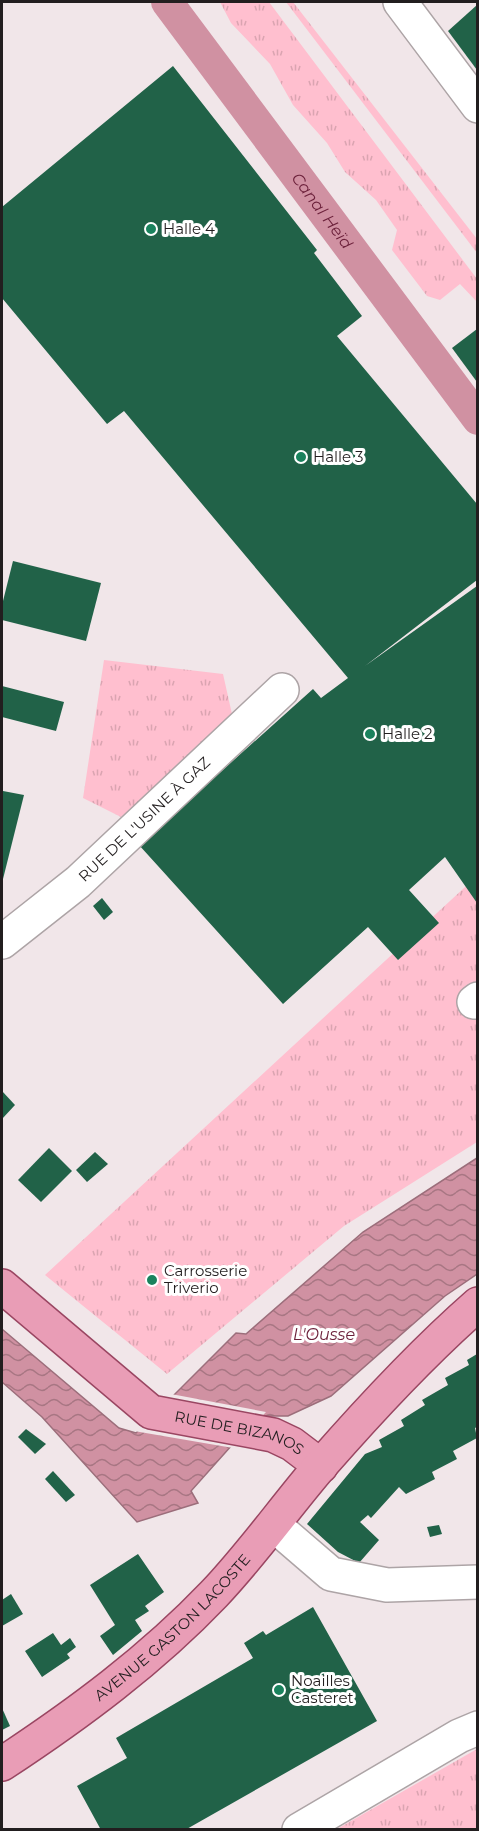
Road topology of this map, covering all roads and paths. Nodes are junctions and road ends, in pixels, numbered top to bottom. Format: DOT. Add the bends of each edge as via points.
graph roads {
  1 [pos="400,2"];
  2 [pos="477,106"];
  3 [pos="282,690"];
  4 [pos="2,942"];
  5 [pos="2,1286"];
  6 [pos="477,1304"];
  7 [pos="321,1466"];
  8 [pos="274,1525"];
  9 [pos="477,1582"];
  10 [pos="477,1728"];
  11 [pos="2,1764"];
  12 [pos="299,1830"];
  1 -- 2 [label="street"];
  3 -- 4 [label="street, RUE DE L'USINE À GAZ" via="78,882"];
  5 -- 7 [label="main road, RUE DE BIZANOS" via="152,1412 252,1431 292,1444"];
  6 -- 7 [label="main road, AVENUE GASTON LACOSTE" via="386,1393"];
  7 -- 8 [label="main road, AVENUE GASTON LACOSTE"];
  8 -- 9 [label="street" via="332,1574 387,1585"];
  8 -- 11 [label="main road, AVENUE GASTON LACOSTE" via="176,1632 66,1722"];
  10 -- 12 [label="street"];
}
